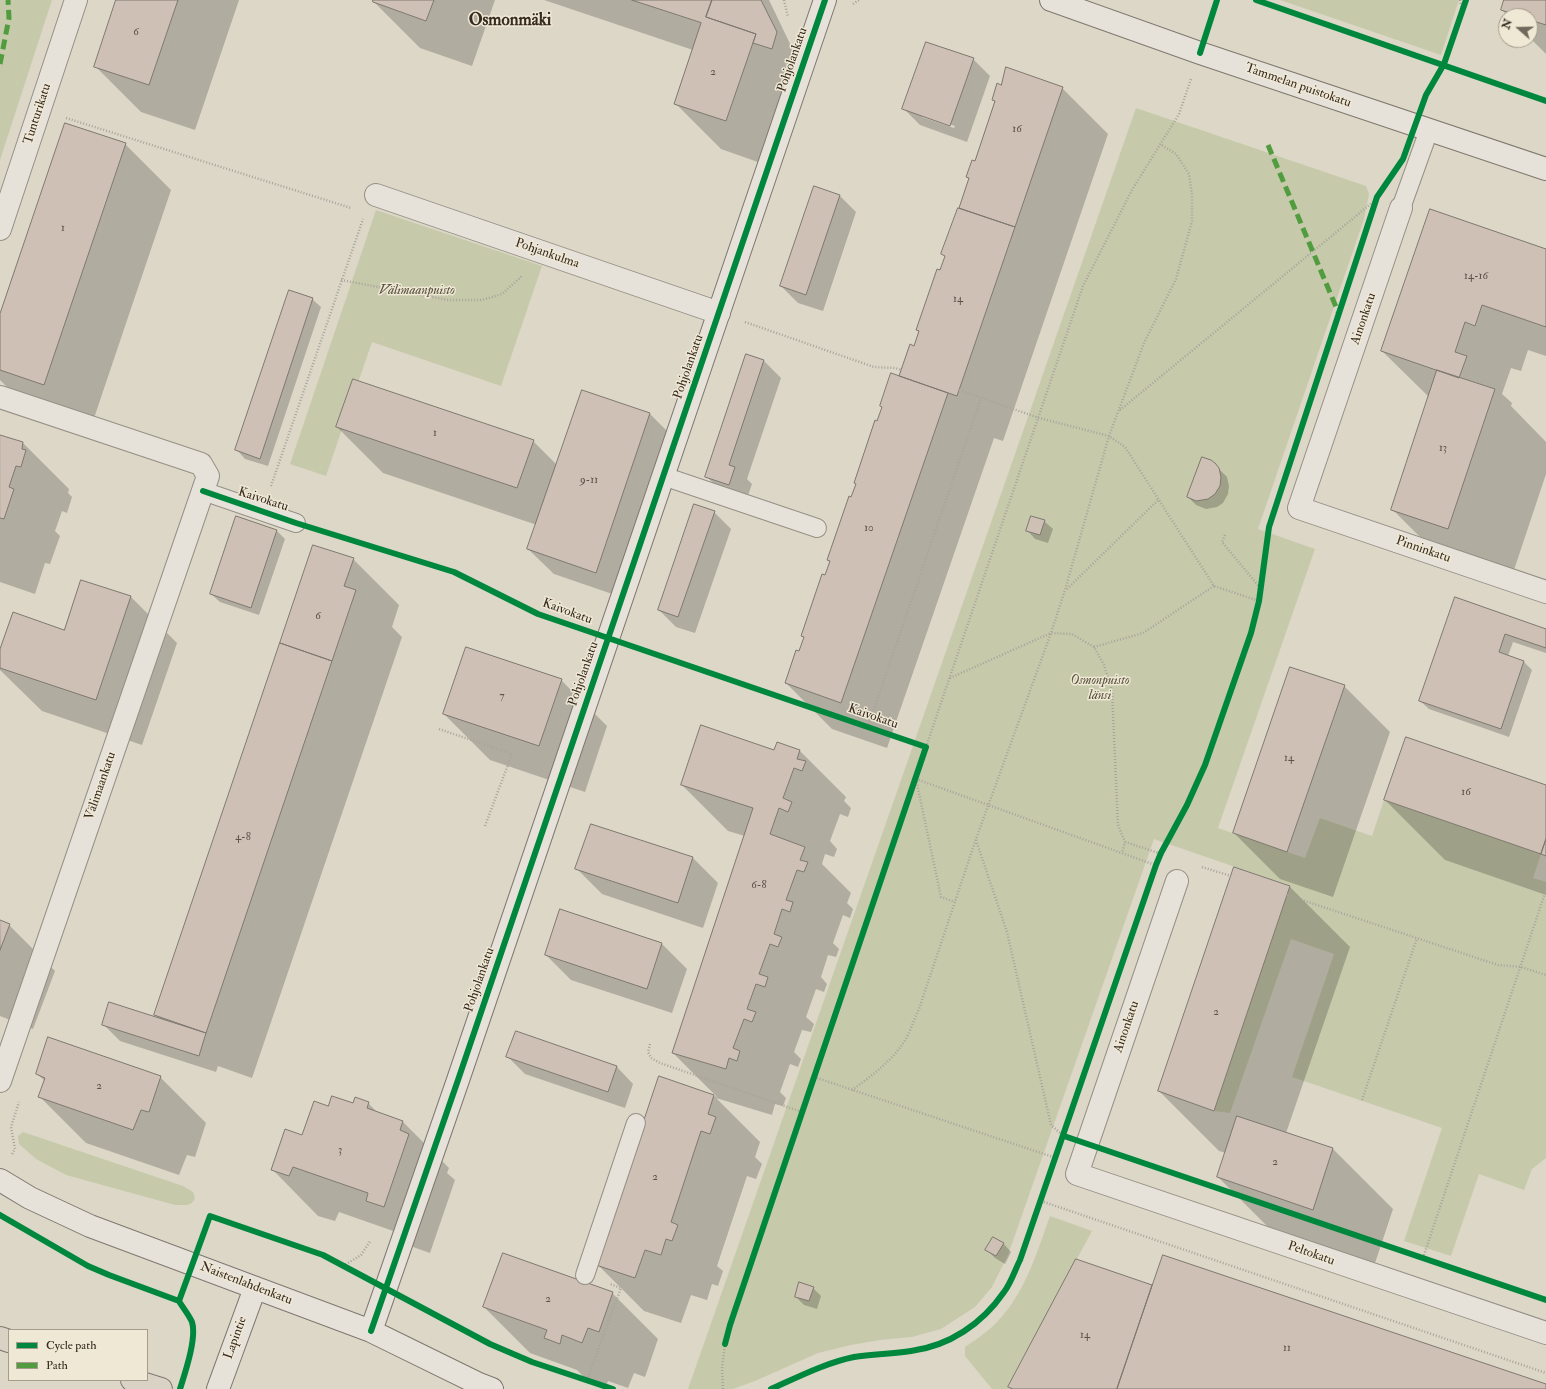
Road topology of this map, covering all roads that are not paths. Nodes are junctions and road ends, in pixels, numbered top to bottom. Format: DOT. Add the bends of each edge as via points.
graph roads {
  1 [pos="76,0"];
  2 [pos="825,0"];
  3 [pos="1051,0"];
  4 [pos="1429,130"];
  5 [pos="1546,169"];
  6 [pos="370,204"];
  7 [pos="1401,208"];
  8 [pos="0,229"];
  9 [pos="718,313"];
  10 [pos="0,397"];
  11 [pos="663,476"];
  12 [pos="203,491"];
  13 [pos="1299,508"];
  14 [pos="296,523"];
  15 [pos="817,528"];
  16 [pos="1546,592"];
  17 [pos="1177,880"];
  18 [pos="0,1080"];
  19 [pos="636,1123"];
  20 [pos="1077,1174"];
  21 [pos="0,1180"];
  22 [pos="585,1275"];
  23 [pos="255,1288"];
  24 [pos="371,1331"];
  25 [pos="1546,1333"];
  26 [pos="135,1381"];
  27 [pos="161,1389"];
  28 [pos="218,1389"];
  29 [pos="492,1389"];
  1 -- 8 [label="street, Tunturikatu"];
  2 -- 9 [label="street, Pohjolankatu"];
  3 -- 4 [label="street, Tammelan puistokatu"];
  4 -- 5 [label="street, Tammelan puistokatu"];
  4 -- 7 [label="lane, Ainonkatu"];
  6 -- 9 [label="street, Pohjankulma" via="541,252"];
  7 -- 13 [label="street, Ainonkatu"];
  9 -- 11 [label="street, Pohjolankatu"];
  10 -- 12 [label="street" via="201,464 208,476"];
  11 -- 15 [label="lane"];
  11 -- 24 [label="street, Pohjolankatu"];
  12 -- 14 [label="lane, Kaivokatu"];
  12 -- 18 [label="street, Välimaankatu"];
  13 -- 16 [label="street, Pinninkatu"];
  17 -- 20 [label="street, Ainonkatu"];
  19 -- 22 [label="lane"];
  20 -- 25 [label="street, Peltokatu"];
  21 -- 23 [label="street, Naistenlahdenkatu" via="30,1198 90,1226"];
  23 -- 24 [label="street, Naistenlahdenkatu"];
  23 -- 28 [label="street, Lapintie"];
  24 -- 29 [label="street, Naistenlahdenkatu"];
  26 -- 27 [label="main road"];
}
